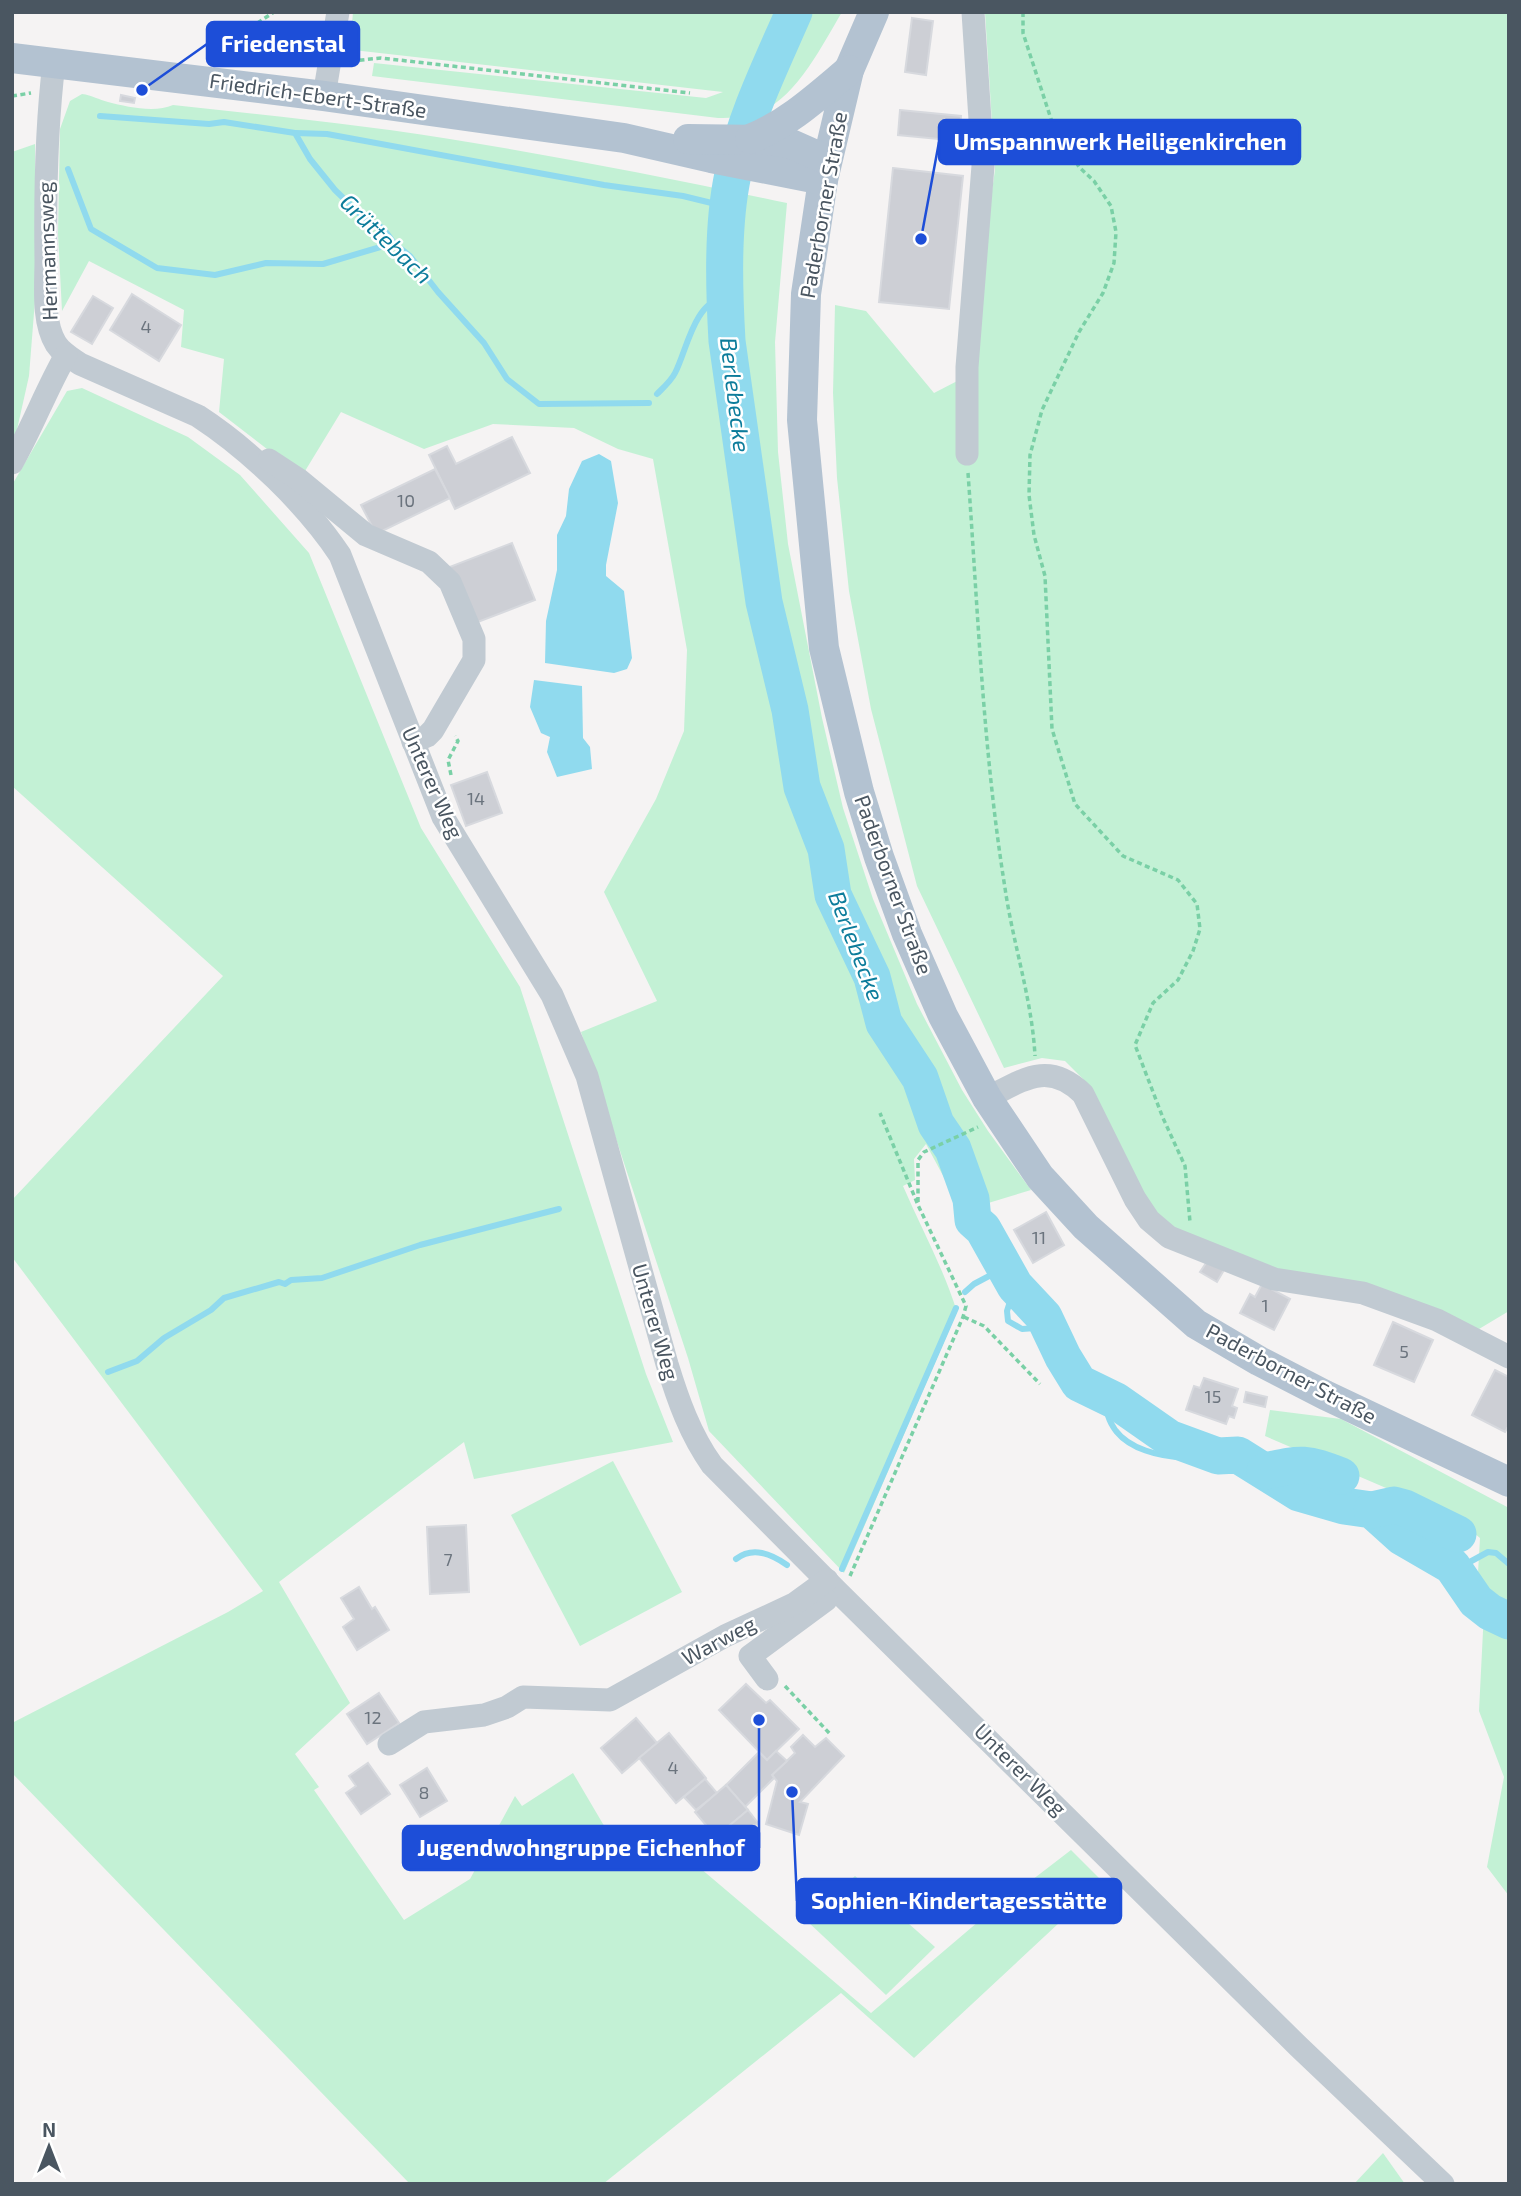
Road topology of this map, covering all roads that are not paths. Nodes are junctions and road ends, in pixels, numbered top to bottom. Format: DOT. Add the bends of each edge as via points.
graph roads {
  1 [pos="338,12"];
  2 [pos="874,12"];
  3 [pos="973,12"];
  4 [pos="12,58"];
  5 [pos="54,63"];
  6 [pos="849,70"];
  7 [pos="324,96"];
  8 [pos="762,145"];
  9 [pos="825,170"];
  10 [pos="66,355"];
  11 [pos="967,453"];
  12 [pos="256,460"];
  13 [pos="12,463"];
  14 [pos="413,742"];
  15 [pos="987,1098"];
  16 [pos="1509,1357"];
  17 [pos="1509,1482"];
  18 [pos="832,1586"];
  19 [pos="775,1682"];
  20 [pos="389,1744"];
  21 [pos="1443,2184"];
  1 -- 7 [label="street"];
  2 -- 6 [label="main road, Paderborner Straße"];
  3 -- 11 [label="street" via="983,166 967,367"];
  4 -- 5 [label="main road, Friedrich-Ebert-Straße"];
  5 -- 7 [label="main road, Friedrich-Ebert-Straße"];
  5 -- 10 [label="street, Hermannsweg" via="47,119 46,293 49,326"];
  6 -- 8 [label="main road"];
  6 -- 9 [label="main road, Paderborner Straße"];
  7 -- 8 [label="main road, Friedrich-Ebert-Straße" via="712,149"];
  8 -- 9 [label="main road, Friedrich-Ebert-Straße" via="791,144"];
  9 -- 15 [label="main road, Paderborner Straße" via="806,294 802,419 824,648 878,857 943,1016"];
  10 -- 12 [label="street, Unterer Weg" via="198,416"];
  10 -- 13 [label="street"];
  12 -- 14 [label="street, Unterer Weg" via="325,531 340,555"];
  12 -- 14 [label="street" via="266,458 366,535 429,562 450,582 474,639 474,660 438,723 427,736"];
  14 -- 18 [label="street, Unterer Weg" via="443,817 552,995 587,1076 667,1364 691,1430 712,1465"];
  15 -- 16 [label="street" via="1035,1075 1060,1078 1083,1094 1135,1199 1149,1220 1169,1237 1274,1279 1363,1293 1437,1320"];
  15 -- 17 [label="main road, Paderborner Straße" via="1040,1177 1077,1217 1196,1324 1325,1395"];
  18 -- 19 [label="street" via="750,1656"];
  18 -- 20 [label="street, Warweg" via="725,1636 610,1700 523,1697 484,1715 424,1722"];
  18 -- 21 [label="street, Unterer Weg"];
}
